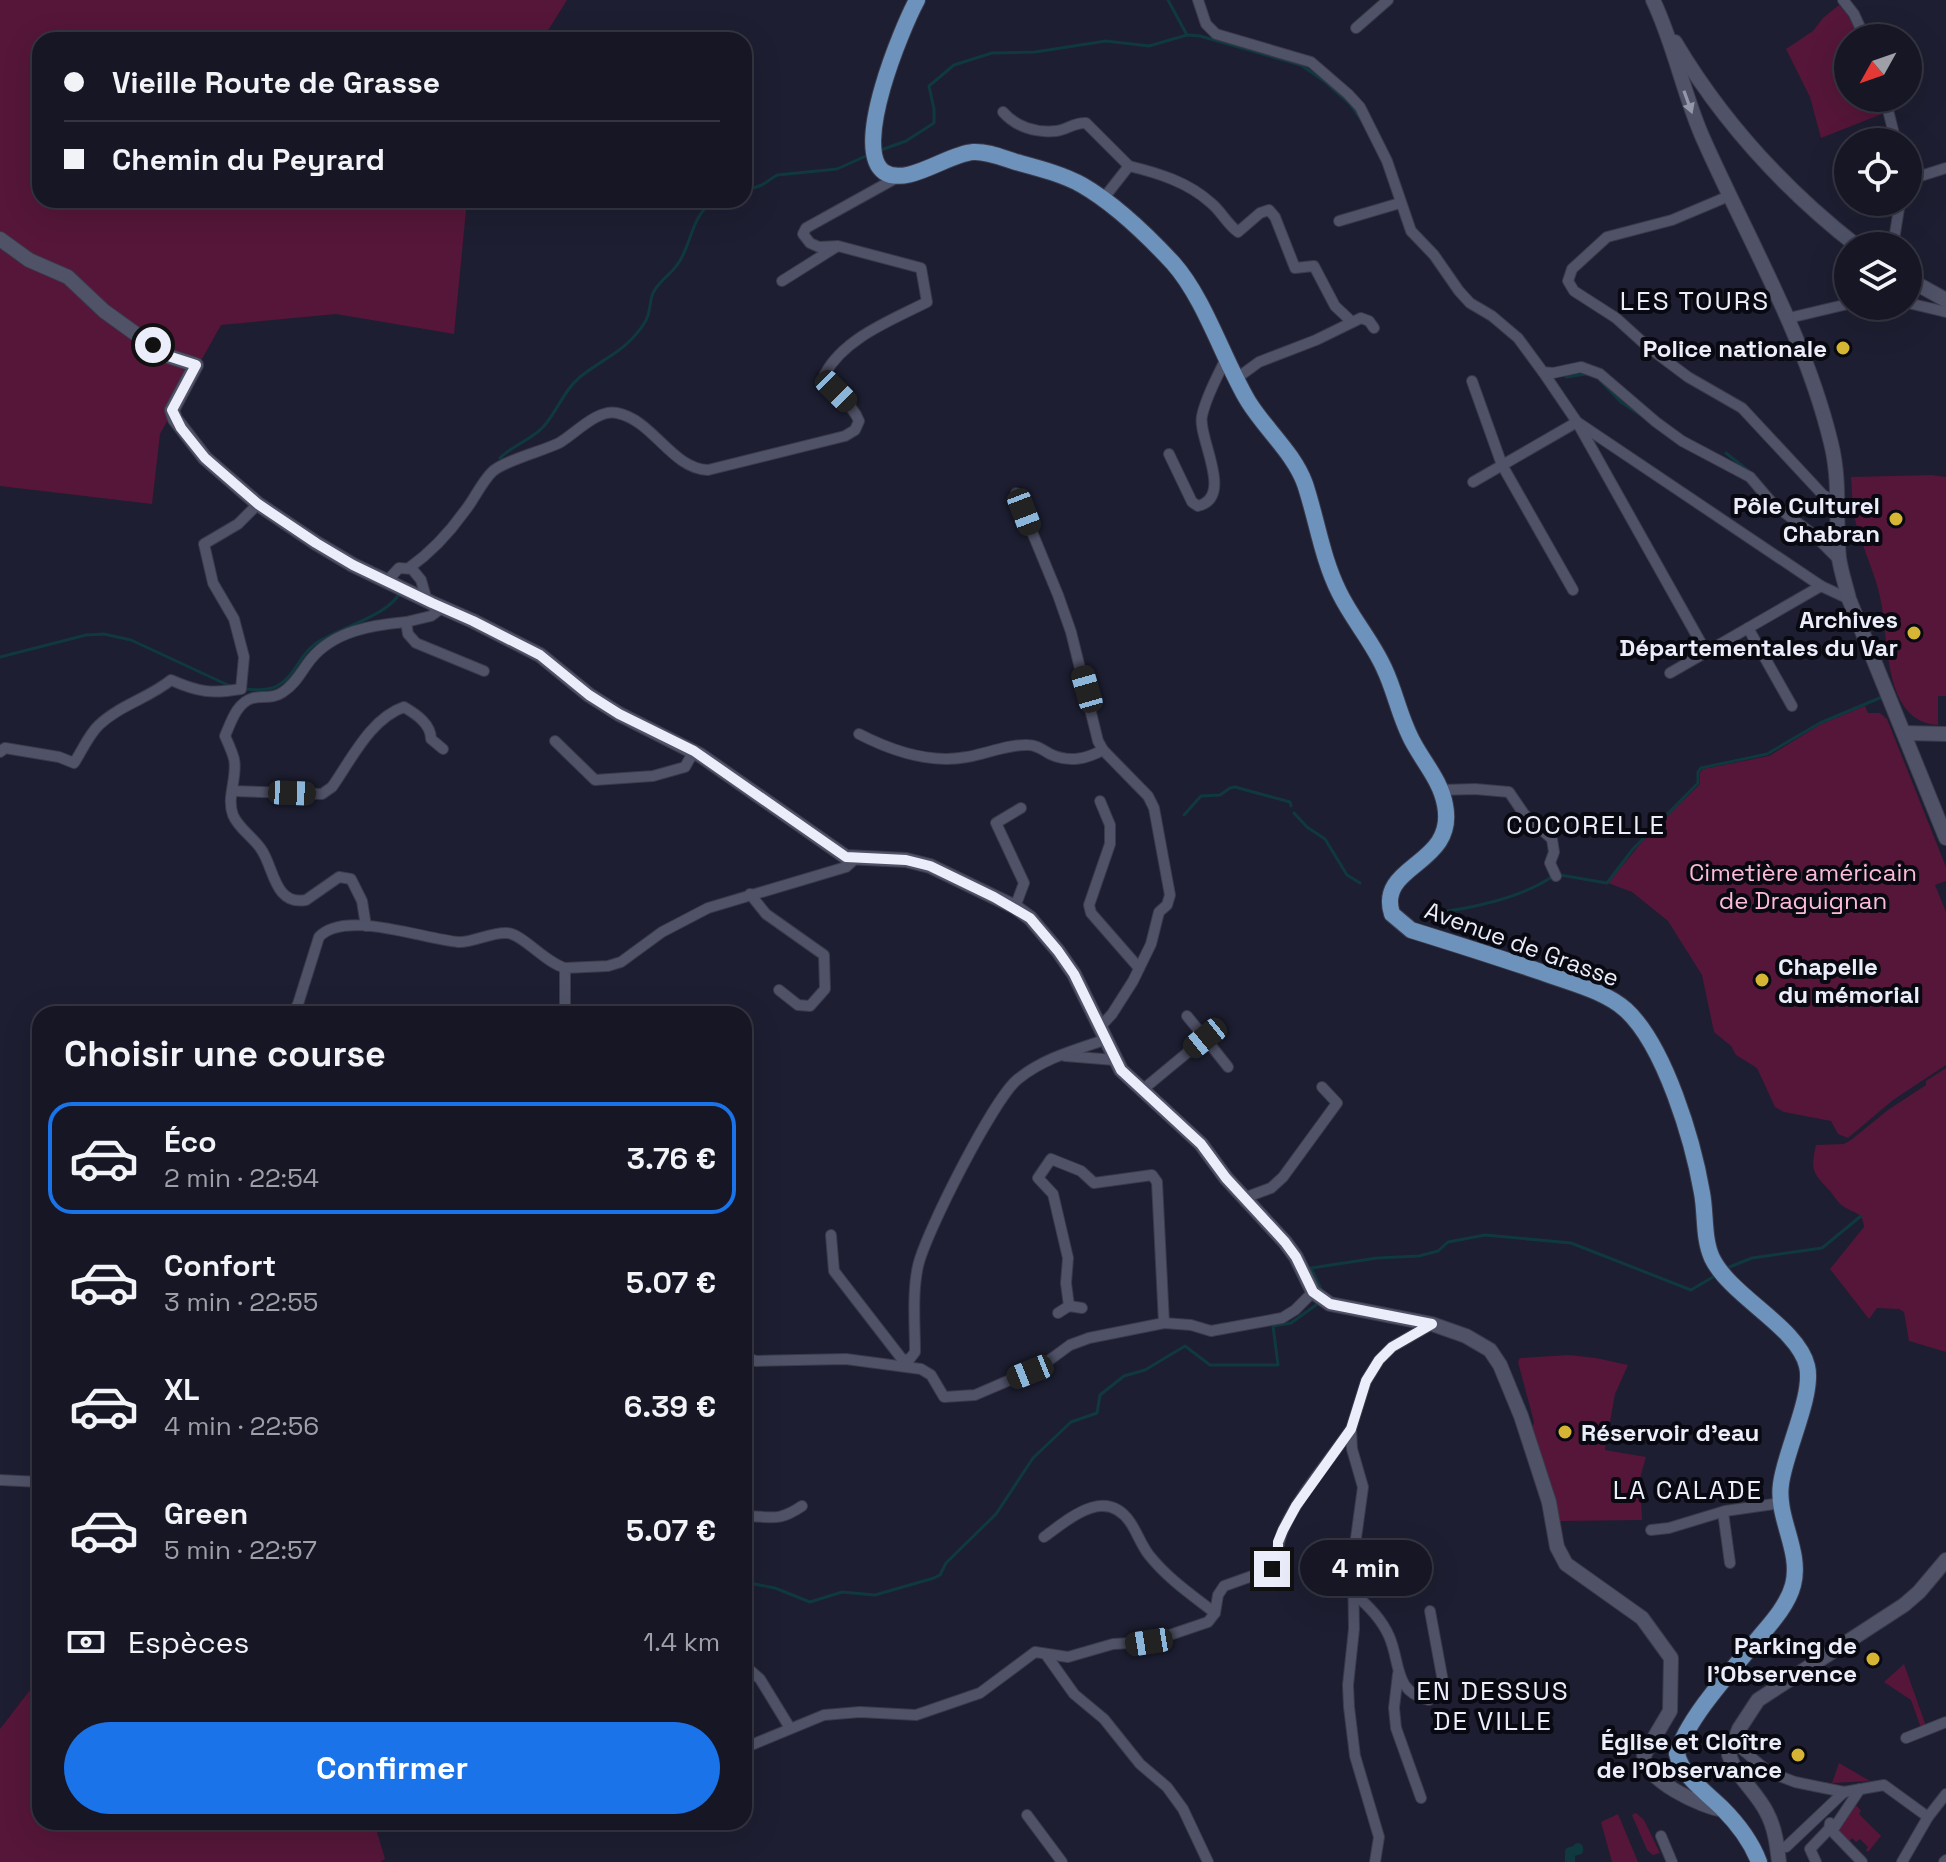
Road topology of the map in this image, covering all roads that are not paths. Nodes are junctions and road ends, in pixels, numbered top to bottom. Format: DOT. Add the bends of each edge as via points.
graph roads {
  1 [pos="917,0"];
  2 [pos="1198,0"];
  3 [pos="1388,0"];
  4 [pos="1653,0"];
  5 [pos="1848,1"];
  6 [pos="1859,24"];
  7 [pos="1666,27"];
  8 [pos="1356,28"];
  9 [pos="1003,112"];
  10 [pos="1129,166"];
  11 [pos="1946,168"];
  12 [pos="1922,176"];
  13 [pos="898,177"];
  14 [pos="1729,196"];
  15 [pos="1103,199"];
  16 [pos="1400,203"];
  17 [pos="1339,221"];
  18 [pos="1840,232"];
  19 [pos="0,239"];
  20 [pos="838,246"];
  21 [pos="782,281"];
  22 [pos="1922,287"];
  23 [pos="1946,300"];
  24 [pos="1922,306"];
  25 [pos="1834,307"];
  26 [pos="1946,312"];
  27 [pos="1789,318"];
  28 [pos="1352,322"];
  29 [pos="1374,328"];
  30 [pos="1226,358"];
  31 [pos="1545,376"];
  32 [pos="1237,378"];
  33 [pos="1472,381"];
  34 [pos="1577,422"];
  35 [pos="1169,454"];
  36 [pos="1502,465"];
  37 [pos="1473,482"];
  38 [pos="1016,493"];
  39 [pos="258,504"];
  40 [pos="1840,504"];
  41 [pos="1839,555"];
  42 [pos="426,556"];
  43 [pos="409,568"];
  44 [pos="419,577"];
  45 [pos="387,581"];
  46 [pos="1821,586"];
  47 [pos="1573,590"];
  48 [pos="1849,599"];
  49 [pos="427,601"];
  50 [pos="443,607"];
  51 [pos="406,622"];
  52 [pos="1748,628"];
  53 [pos="1706,652"];
  54 [pos="484,671"];
  55 [pos="1670,673"];
  56 [pos="1792,706"];
  57 [pos="1905,733"];
  58 [pos="859,734"];
  59 [pos="1946,734"];
  60 [pos="555,741"];
  61 [pos="443,749"];
  62 [pos="1103,750"];
  63 [pos="694,751"];
  64 [pos="0,752"];
  65 [pos="1441,790"];
  66 [pos="232,791"];
  67 [pos="1100,801"];
  68 [pos="1021,808"];
  69 [pos="1946,838"];
  70 [pos="855,859"];
  71 [pos="1555,874"];
  72 [pos="750,894"];
  73 [pos="1015,907"];
  74 [pos="366,926"];
  75 [pos="565,968"];
  76 [pos="1139,968"];
  77 [pos="779,990"];
  78 [pos="297,1006"];
  79 [pos="565,1006"];
  80 [pos="1187,1016"];
  81 [pos="1104,1033"];
  82 [pos="1205,1038"];
  83 [pos="1059,1055"];
  84 [pos="1115,1060"];
  85 [pos="1228,1067"];
  86 [pos="1322,1087"];
  87 [pos="1141,1091"];
  88 [pos="1244,1198"];
  89 [pos="831,1235"];
  90 [pos="1313,1292"];
  91 [pos="1069,1306"];
  92 [pos="1082,1308"];
  93 [pos="1058,1313"];
  94 [pos="1164,1323"];
  95 [pos="1432,1324"];
  96 [pos="752,1360"];
  97 [pos="1351,1429"];
  98 [pos="0,1480"];
  99 [pos="32,1482"];
  100 [pos="1781,1503"];
  101 [pos="802,1506"];
  102 [pos="1723,1512"];
  103 [pos="752,1517"];
  104 [pos="1651,1530"];
  105 [pos="1044,1537"];
  106 [pos="1946,1560"];
  107 [pos="1730,1563"];
  108 [pos="1353,1593"];
  109 [pos="1430,1611"];
  110 [pos="1215,1613"];
  111 [pos="1047,1656"];
  112 [pos="1398,1668"];
  113 [pos="752,1672"];
  114 [pos="1946,1722"];
  115 [pos="790,1728"];
  116 [pos="1906,1738"];
  117 [pos="1733,1742"];
  118 [pos="752,1745"];
  119 [pos="1852,1794"];
  120 [pos="1946,1794"];
  121 [pos="1421,1798"];
  122 [pos="1724,1810"];
  123 [pos="1027,1815"];
  124 [pos="1928,1817"];
  125 [pos="1661,1836"];
  126 [pos="1786,1847"];
  127 [pos="1062,1862"];
  128 [pos="1208,1862"];
  129 [pos="1375,1862"];
  130 [pos="1672,1862"];
  131 [pos="1759,1862"];
  132 [pos="1779,1862"];
  133 [pos="1816,1862"];
  134 [pos="1862,1862"];
  135 [pos="1902,1862"];
  1 -- 13 [label="main road" via="873,125 875,160 883,171"];
  2 -- 16 [label="street" via="1206,24 1216,34 1303,59 1329,75 1360,107 1387,161"];
  3 -- 8 [label="street"];
  4 -- 7 [label="street"];
  5 -- 6 [label="street"];
  7 -- 14 [label="street, one-way" via="1693,115"];
  7 -- 18 [label="street" via="1758,155"];
  9 -- 10 [label="street" via="1021,127 1058,131 1086,123"];
  10 -- 15 [label="street"];
  10 -- 28 [label="street" via="1191,188 1238,232 1269,210 1295,268 1314,266 1335,306"];
  11 -- 12 [label="street"];
  13 -- 15 [label="main road, Avenue de Grasse" via="974,152 1050,171"];
  13 -- 20 [label="street" via="803,234 819,247"];
  14 -- 27 [label="street"];
  14 -- 40 [label="street" via="1672,220 1607,237 1572,269 1568,281 1574,291 1688,377 1742,408 1823,495"];
  15 -- 30 [label="main road, Avenue de Grasse" via="1174,264"];
  16 -- 17 [label="street"];
  16 -- 31 [label="street" via="1411,231 1459,291 1518,338"];
  19 -- 39 [label="street" via="29,260 68,277 165,355 196,365 172,410 175,419 205,458"];
  20 -- 21 [label="street"];
  20 -- 42 [label="street" via="921,268 927,302 871,330 831,362 825,374 828,383 855,410 855,430 694,470 641,425 617,413 600,415 547,449 493,470"];
  22 -- 23 [label="street"];
  24 -- 26 [label="street"];
  25 -- 27 [label="street"];
  27 -- 40 [label="street" via="1832,444"];
  28 -- 29 [label="street" via="1361,318"];
  28 -- 32 [label="street" via="1259,362"];
  30 -- 32 [label="main road, Avenue de Grasse"];
  30 -- 35 [label="street" via="1201,418 1214,468 1206,504 1192,502"];
  31 -- 34 [label="street"];
  31 -- 41 [label="street" via="1581,367 1600,374 1682,441 1750,477 1773,504"];
  32 -- 65 [label="main road, Avenue de Grasse" via="1304,482 1337,590 1377,653 1404,725"];
  33 -- 36 [label="street"];
  34 -- 36 [label="street"];
  34 -- 46 [label="street"];
  34 -- 53 [label="street"];
  36 -- 37 [label="street"];
  36 -- 47 [label="street"];
  38 -- 62 [label="street" via="1058,595"];
  39 -- 45 [label="street"];
  39 -- 64 [label="street" via="238,524 204,544 213,583 238,632 244,657 241,689 215,693 171,680 97,726 74,763 5,748"];
  40 -- 41 [label="street"];
  41 -- 48 [label="street"];
  42 -- 43 [label="street"];
  42 -- 44 [label="street"];
  43 -- 44 [label="street"];
  43 -- 45 [label="street" via="399,568"];
  44 -- 49 [label="street"];
  45 -- 49 [label="street"];
  46 -- 48 [label="street"];
  46 -- 52 [label="street"];
  48 -- 57 [label="street"];
  49 -- 50 [label="street"];
  50 -- 51 [label="street"];
  50 -- 63 [label="street" via="540,655 619,714"];
  51 -- 54 [label="street" via="416,643"];
  51 -- 66 [label="street" via="366,625 326,645 283,692 251,698 238,708 225,736 235,761"];
  52 -- 53 [label="street"];
  52 -- 56 [label="street"];
  53 -- 55 [label="street"];
  57 -- 59 [label="street"];
  57 -- 69 [label="street"];
  58 -- 62 [label="street" via="892,750 938,758 1020,745 1062,759 1090,757"];
  60 -- 63 [label="street" via="595,780 669,773 685,767"];
  61 -- 66 [label="street" via="404,707 379,722 322,794"];
  62 -- 76 [label="street" via="1151,800 1171,890"];
  63 -- 70 [label="street"];
  65 -- 71 [label="street" via="1509,792 1552,839 1550,863"];
  65 -- 100 [label="main road, Avenue de Grasse" via="1445,829 1431,853 1392,886 1392,914 1411,930 1610,999 1644,1032 1669,1082 1694,1154 1712,1257 1728,1280 1789,1337 1808,1367"];
  66 -- 74 [label="street" via="233,816 263,850 283,893 292,901 306,900 339,877 351,879"];
  67 -- 76 [label="street" via="1110,825 1110,844 1089,905"];
  68 -- 73 [label="street" via="996,823 1024,883"];
  70 -- 72 [label="street" via="846,867"];
  70 -- 73 [label="street" via="930,866"];
  72 -- 75 [label="street" via="690,917 621,962"];
  72 -- 77 [label="street" via="766,914 824,955 825,989 819,999 810,1006 798,1005"];
  73 -- 81 [label="street" via="1058,951"];
  74 -- 75 [label="street" via="458,942 507,933"];
  74 -- 78 [label="street" via="338,926 319,937"];
  75 -- 79 [label="street"];
  76 -- 81 [label="street"];
  80 -- 82 [label="street"];
  81 -- 83 [label="street"];
  81 -- 84 [label="street"];
  82 -- 85 [label="street"];
  82 -- 87 [label="street"];
  83 -- 84 [label="street"];
  83 -- 89 [label="street" via="1015,1081 999,1102 929,1232 917,1268 915,1352 909,1360 902,1359 834,1271"];
  84 -- 87 [label="street"];
  86 -- 88 [label="street" via="1337,1103 1283,1177"];
  87 -- 88 [label="street" via="1201,1144"];
  88 -- 90 [label="street" via="1291,1250"];
  90 -- 94 [label="street" via="1282,1318 1211,1331"];
  90 -- 95 [label="street" via="1330,1304"];
  91 -- 92 [label="street"];
  91 -- 93 [label="street"];
  91 -- 94 [label="street" via="1068,1258 1053,1194 1038,1178 1051,1159 1081,1171 1094,1183 1152,1175 1157,1182"];
  94 -- 96 [label="street" via="1070,1345 1040,1367 975,1395 944,1397 921,1369 846,1359"];
  95 -- 97 [label="street" via="1379,1360 1366,1381"];
  95 -- 122 [label="street" via="1490,1350 1521,1416 1566,1564 1642,1618 1671,1658 1670,1711 1644,1755 1648,1771 1695,1800"];
  97 -- 108 [label="street" via="1363,1487"];
  97 -- 110 [label="street" via="1296,1506 1278,1542 1272,1569 1224,1586"];
  98 -- 99 [label="street"];
  100 -- 102 [label="street"];
  100 -- 122 [label="main road, Avenue de Grasse" via="1795,1561 1792,1588 1693,1722 1677,1754 1684,1770"];
  101 -- 103 [label="street" via="781,1518"];
  102 -- 104 [label="street"];
  102 -- 107 [label="street"];
  105 -- 110 [label="street" via="1085,1508 1110,1506 1129,1521 1163,1572"];
  106 -- 117 [label="street" via="1904,1605 1758,1700"];
  108 -- 112 [label="street" via="1382,1623"];
  108 -- 129 [label="street" via="1349,1707 1355,1756 1379,1837"];
  109 -- 112 [label="street" via="1444,1687 1429,1700 1418,1697 1402,1682"];
  110 -- 111 [label="street" via="1208,1622 1149,1642"];
  111 -- 115 [label="street" via="1035,1652 980,1693 916,1715 824,1715"];
  111 -- 128 [label="street" via="1074,1694 1167,1787"];
  112 -- 121 [label="street" via="1396,1728"];
  113 -- 115 [label="street"];
  114 -- 116 [label="street"];
  115 -- 118 [label="street"];
  117 -- 119 [label="street" via="1769,1772"];
  117 -- 132 [label="street" via="1732,1764 1767,1811"];
  119 -- 124 [label="street" via="1884,1785"];
  119 -- 126 [label="street"];
  119 -- 133 [label="street" via="1810,1849"];
  119 -- 134 [label="street" via="1832,1831"];
  120 -- 124 [label="street"];
  122 -- 131 [label="main road, Avenue de Grasse"];
  123 -- 127 [label="street"];
  124 -- 135 [label="street"];
  125 -- 130 [label="street"];
}
